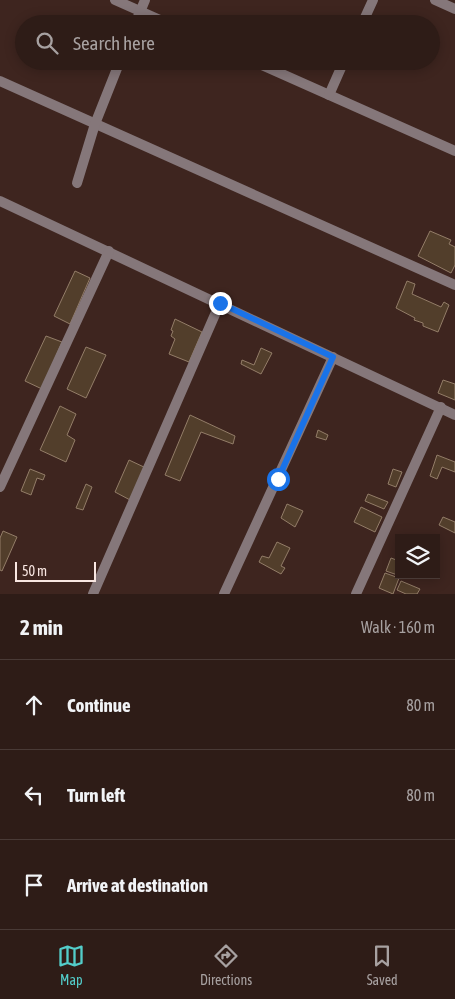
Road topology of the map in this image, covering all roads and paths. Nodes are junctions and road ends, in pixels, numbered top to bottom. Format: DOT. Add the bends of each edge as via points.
graph roads {
  1 [pos="115,0"];
  2 [pos="145,0"];
  3 [pos="373,0"];
  4 [pos="435,0"];
  5 [pos="455,9"];
  6 [pos="140,11"];
  7 [pos="138,15"];
  8 [pos="149,15"];
  9 [pos="366,15"];
  10 [pos="117,70"];
  11 [pos="273,70"];
  12 [pos="340,70"];
  13 [pos="0,81"];
  14 [pos="329,95"];
  15 [pos="96,124"];
  16 [pos="455,151"];
  17 [pos="76,183"];
  18 [pos="0,201"];
  19 [pos="109,251"];
  20 [pos="455,285"];
  21 [pos="220,303"];
  22 [pos="333,357"];
  23 [pos="440,407"];
  24 [pos="455,415"];
  25 [pos="0,487"];
  26 [pos="93,594"];
  27 [pos="224,594"];
  28 [pos="356,594"];
  1 -- 6 [label="street"];
  2 -- 6 [label="street"];
  3 -- 9 [label="street"];
  4 -- 5 [label="street"];
  6 -- 7 [label="street"];
  6 -- 8 [label="street"];
  10 -- 15 [label="street"];
  11 -- 14 [label="street"];
  12 -- 14 [label="street"];
  13 -- 15 [label="street"];
  14 -- 16 [label="street"];
  15 -- 17 [label="street"];
  15 -- 20 [label="street"];
  18 -- 19 [label="street"];
  19 -- 21 [label="street"];
  19 -- 25 [label="street"];
  21 -- 22 [label="street"];
  21 -- 26 [label="street"];
  22 -- 23 [label="street"];
  22 -- 27 [label="street"];
  23 -- 24 [label="street"];
  23 -- 28 [label="street"];
}
